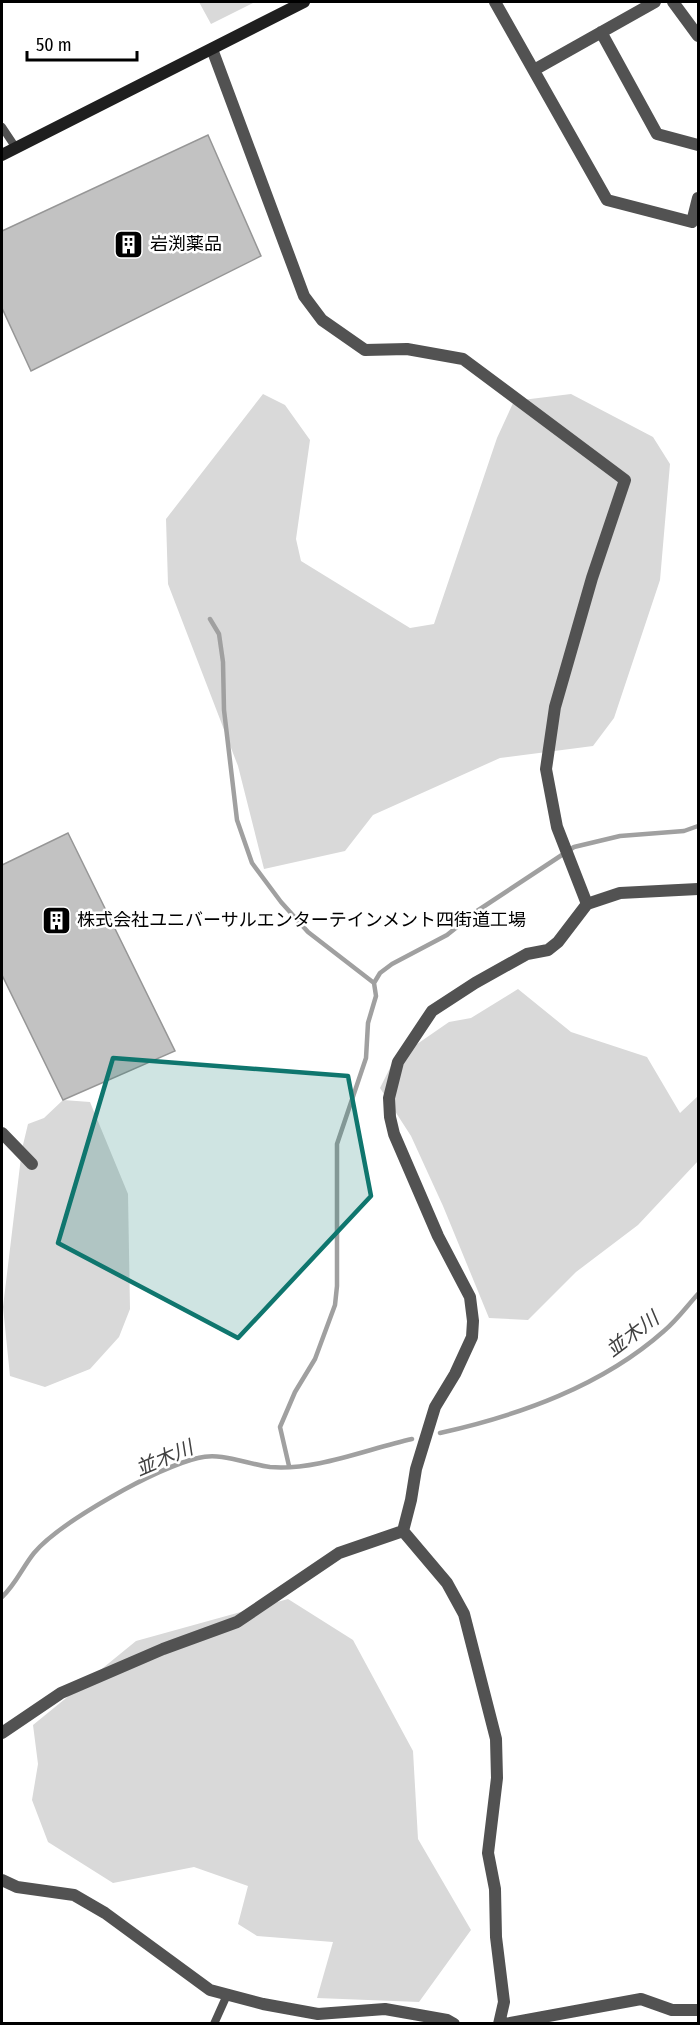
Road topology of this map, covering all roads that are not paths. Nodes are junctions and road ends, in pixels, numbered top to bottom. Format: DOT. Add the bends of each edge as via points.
graph roads {
  1 [pos="304,2"];
  2 [pos="498,2"];
  3 [pos="655,2"];
  4 [pos="673,2"];
  5 [pos="601,32"];
  6 [pos="699,36"];
  7 [pos="212,49"];
  8 [pos="534,70"];
  9 [pos="2,127"];
  10 [pos="699,145"];
  11 [pos="16,148"];
  12 [pos="2,155"];
  13 [pos="699,198"];
  14 [pos="699,889"];
  15 [pos="587,904"];
  16 [pos="2,1133"];
  17 [pos="32,1164"];
  18 [pos="402,1531"];
  19 [pos="2,1733"];
  20 [pos="2,1880"];
  21 [pos="227,1995"];
  22 [pos="699,2010"];
  23 [pos="214,2024"];
  24 [pos="454,2024"];
  25 [pos="499,2024"];
  26 [pos="505,2024"];
  1 -- 7 [label="street"];
  2 -- 8 [label="street"];
  3 -- 5 [label="street"];
  4 -- 6 [label="street"];
  5 -- 8 [label="street"];
  5 -- 10 [label="street" via="657,134"];
  7 -- 11 [label="street"];
  7 -- 15 [label="street" via="304,296 322,320 365,350 406,349 464,359 625,480 555,707 546,769 557,826"];
  8 -- 13 [label="street" via="607,200 692,222"];
  9 -- 11 [label="lane"];
  11 -- 12 [label="street"];
  14 -- 15 [label="street" via="620,893"];
  15 -- 18 [label="street" via="548,950 527,954 432,1011 398,1062 389,1098 394,1134 438,1236 470,1297 473,1321 472,1338 435,1407"];
  16 -- 17 [label="street"];
  18 -- 19 [label="street" via="339,1553 237,1622 61,1693"];
  18 -- 25 [label="street" via="447,1583 464,1614 496,1739 497,1778 489,1852 504,2002"];
  20 -- 21 [label="street" via="17,1887 74,1895 210,1990"];
  21 -- 23 [label="lane"];
  21 -- 24 [label="street" via="318,2014 385,2009"];
  22 -- 26 [label="street" via="672,2010 640,1999"];
}
